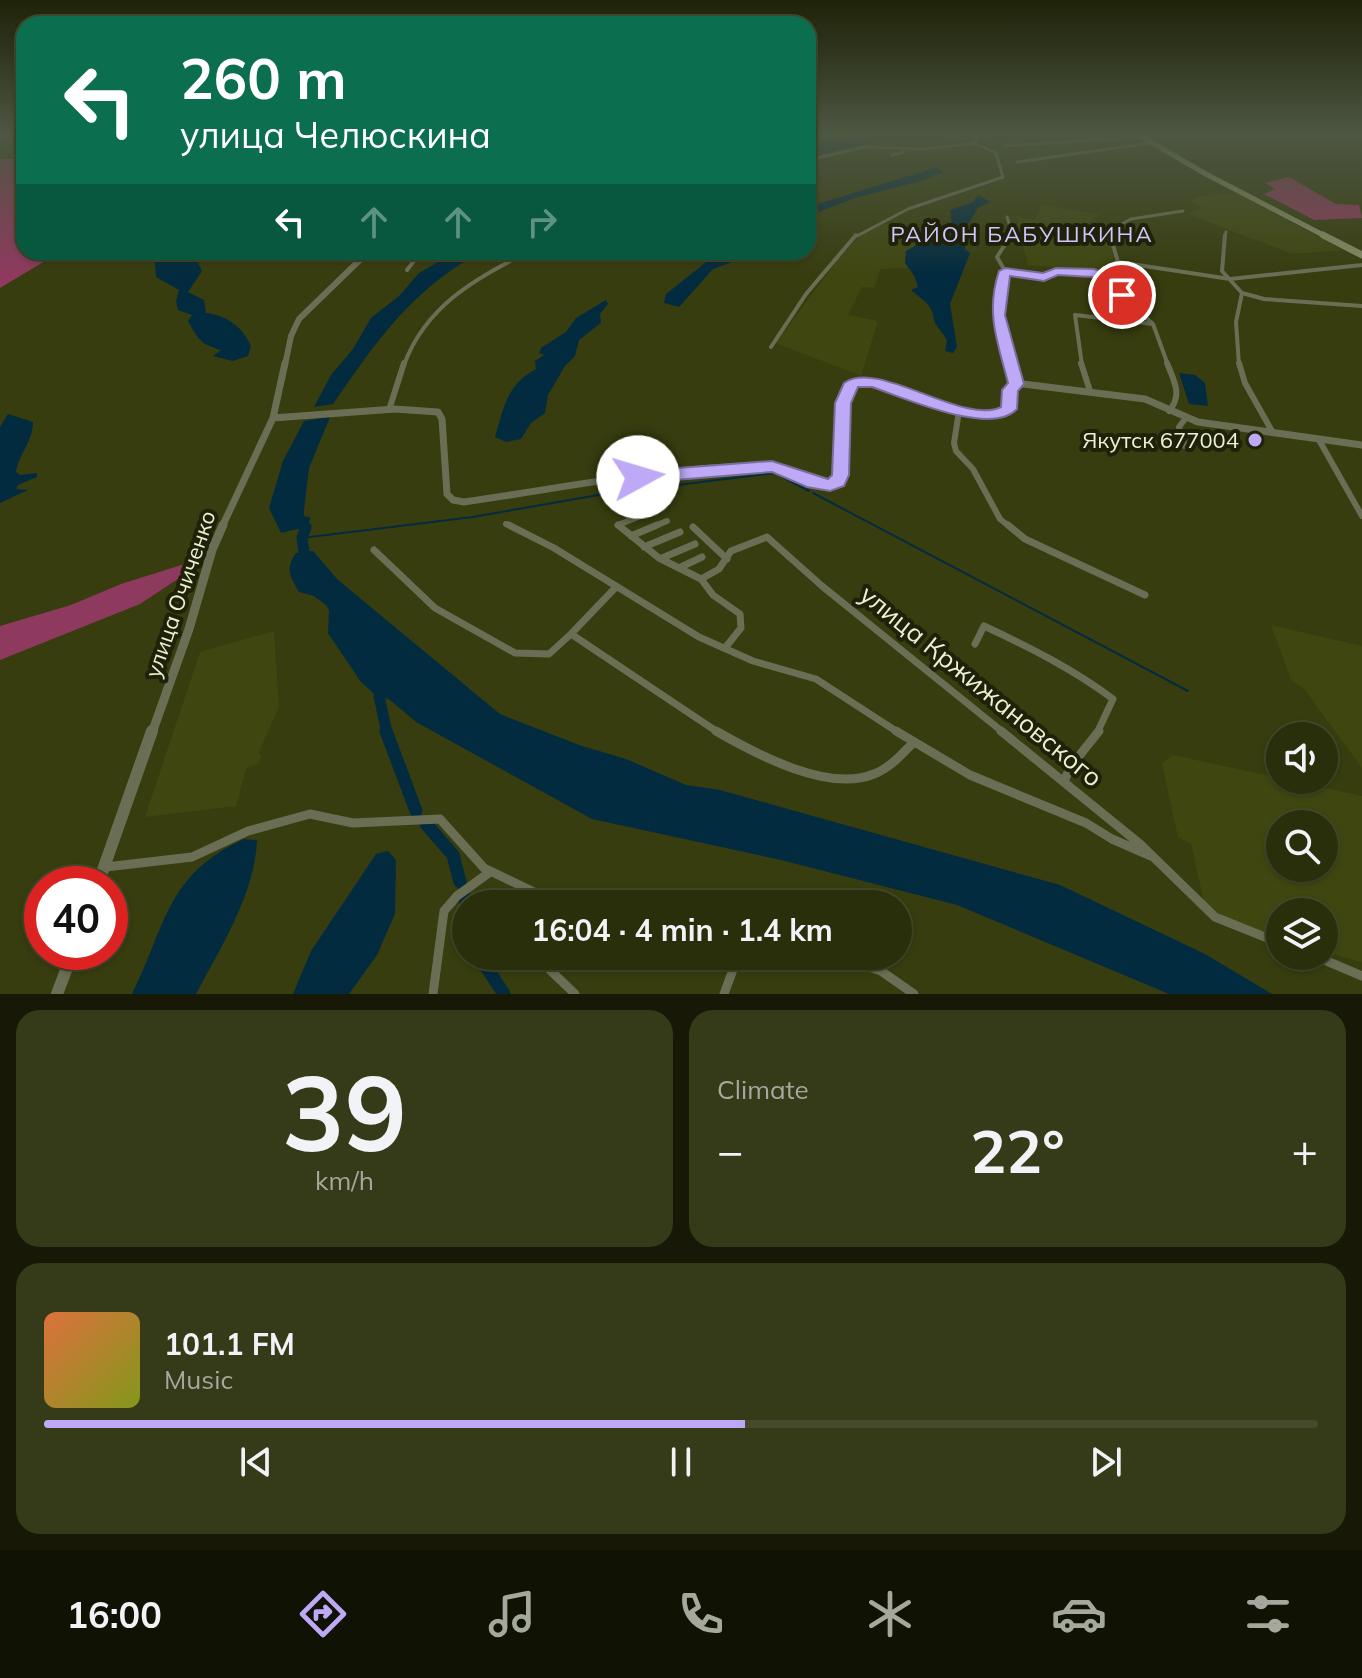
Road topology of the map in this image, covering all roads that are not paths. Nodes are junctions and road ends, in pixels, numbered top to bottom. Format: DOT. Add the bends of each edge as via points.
graph roads {
  1 [pos="990,181"];
  2 [pos="1223,181"];
  3 [pos="1183,211"];
  4 [pos="1007,217"];
  5 [pos="1226,232"];
  6 [pos="1362,255"];
  7 [pos="360,260"];
  8 [pos="415,260"];
  9 [pos="513,260"];
  10 [pos="1362,265"];
  11 [pos="407,270"];
  12 [pos="1005,271"];
  13 [pos="1230,279"];
  14 [pos="1242,293"];
  15 [pos="1362,306"];
  16 [pos="1153,324"];
  17 [pos="771,347"];
  18 [pos="1016,384"];
  19 [pos="1090,391"];
  20 [pos="389,410"];
  21 [pos="959,411"];
  22 [pos="1169,411"];
  23 [pos="273,418"];
  24 [pos="1185,419"];
  25 [pos="1273,433"];
  26 [pos="1319,440"];
  27 [pos="1362,445"];
  28 [pos="1185,446"];
  29 [pos="648,513"];
  30 [pos="1362,516"];
  31 [pos="667,521"];
  32 [pos="506,524"];
  33 [pos="693,527"];
  34 [pos="680,532"];
  35 [pos="631,536"];
  36 [pos="695,544"];
  37 [pos="644,547"];
  38 [pos="374,550"];
  39 [pos="702,557"];
  40 [pos="662,558"];
  41 [pos="727,559"];
  42 [pos="681,567"];
  43 [pos="701,579"];
  44 [pos="616,587"];
  45 [pos="1145,595"];
  46 [pos="571,634"];
  47 [pos="975,644"];
  48 [pos="725,648"];
  49 [pos="913,743"];
  50 [pos="1064,781"];
  51 [pos="1154,857"];
  52 [pos="105,866"];
  53 [pos="120,866"];
  54 [pos="490,872"];
  55 [pos="534,890"];
  56 [pos="1266,937"];
  57 [pos="1338,966"];
  58 [pos="66,970"];
  59 [pos="550,970"];
  60 [pos="733,970"];
  61 [pos="878,970"];
  62 [pos="1362,976"];
  63 [pos="57,994"];
  64 [pos="433,994"];
  65 [pos="575,994"];
  66 [pos="724,994"];
  67 [pos="914,994"];
  1 -- 17 [label="street" via="858,233 806,294"];
  2 -- 6 [label="main road"];
  3 -- 13 [label="street" via="1123,220 1113,227 1118,262"];
  4 -- 12 [label="street" via="1012,233 997,257"];
  5 -- 13 [label="street" via="1220,259"];
  7 -- 23 [label="street, улица Очиченко" via="299,319"];
  8 -- 11 [label="street"];
  9 -- 20 [label="street" via="462,287 436,313 407,354"];
  10 -- 13 [label="street"];
  12 -- 16 [label="street" via="1044,277 1074,271 1105,276 1123,296 1135,300"];
  12 -- 18 [label="street" via="998,315"];
  13 -- 14 [label="street"];
  14 -- 15 [label="street"];
  14 -- 25 [label="street" via="1236,328 1240,371"];
  16 -- 19 [label="street" via="1075,315"];
  16 -- 22 [label="street" via="1178,393"];
  18 -- 19 [label="street"];
  18 -- 21 [label="street" via="1003,413"];
  19 -- 22 [label="street" via="1145,399"];
  20 -- 21 [label="street" via="438,412 447,494 464,502 659,474 764,466 830,485 841,475 843,403 851,384 874,383"];
  20 -- 23 [label="street"];
  21 -- 45 [label="street" via="956,451 973,469 1000,519 1025,539"];
  22 -- 24 [label="street"];
  23 -- 52 [label="street, улица Очиченко" via="212,550"];
  24 -- 25 [label="street"];
  24 -- 28 [label="street" via="1179,427"];
  25 -- 26 [label="street"];
  26 -- 27 [label="street"];
  26 -- 30 [label="street"];
  29 -- 35 [label="street" via="618,525"];
  31 -- 35 [label="street"];
  32 -- 44 [label="street, улица Кржижановского"];
  33 -- 41 [label="street"];
  34 -- 37 [label="street"];
  35 -- 37 [label="street"];
  36 -- 40 [label="street"];
  37 -- 40 [label="street"];
  38 -- 46 [label="street" via="435,608 515,653 549,654"];
  39 -- 42 [label="street"];
  40 -- 42 [label="street"];
  41 -- 43 [label="street"];
  41 -- 50 [label="street, улица Кржижановского" via="731,551 767,537"];
  42 -- 43 [label="street"];
  43 -- 48 [label="street" via="710,594 740,614 741,628"];
  44 -- 46 [label="street"];
  44 -- 48 [label="street, улица Кржижановского"];
  46 -- 49 [label="street" via="731,741 798,769 860,778 889,767"];
  47 -- 50 [label="street" via="984,626 1041,652 1113,699 1103,726"];
  48 -- 49 [label="street, улица Кржижановского" via="816,679"];
  49 -- 51 [label="street, улица Кржижановского" via="991,786 1086,823"];
  50 -- 51 [label="street, улица Кржижановского"];
  51 -- 56 [label="street, улица Кржижановского" via="1215,917"];
  53 -- 54 [label="street" via="192,857 248,831 310,814 353,823 440,819"];
  54 -- 55 [label="street"];
  54 -- 64 [label="street" via="444,911"];
  57 -- 62 [label="street"];
  58 -- 63 [label="street"];
  59 -- 65 [label="street"];
  60 -- 66 [label="street"];
  61 -- 67 [label="street"];
}
